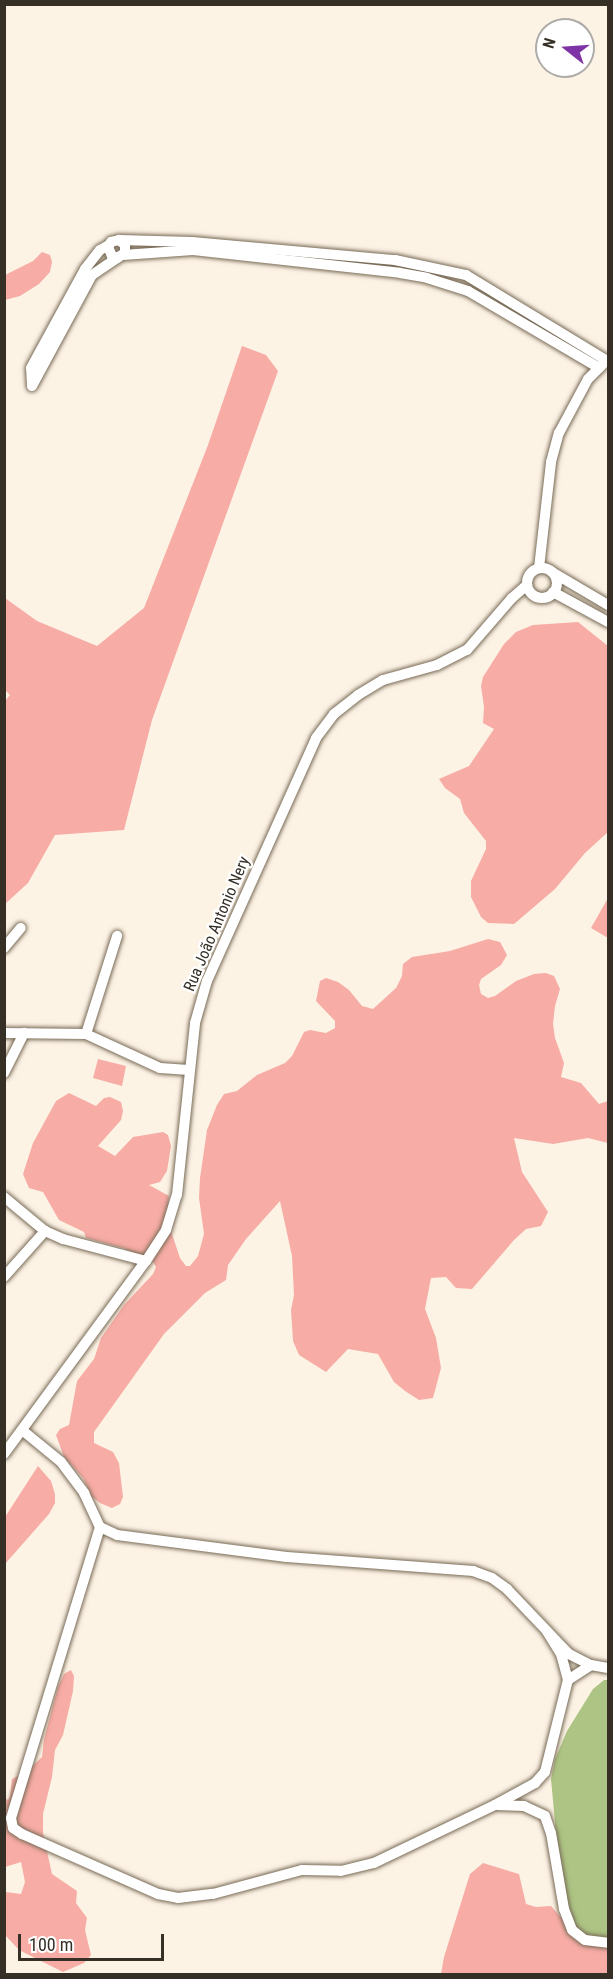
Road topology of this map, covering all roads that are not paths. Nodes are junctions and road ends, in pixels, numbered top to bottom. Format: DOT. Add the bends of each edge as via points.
graph roads {
  1 [pos="120,240"];
  2 [pos="110,245"];
  3 [pos="121,257"];
  4 [pos="428,273"];
  5 [pos="474,279"];
  6 [pos="468,291"];
  7 [pos="605,362"];
  8 [pos="539,568"];
  9 [pos="552,572"];
  10 [pos="527,585"];
  11 [pos="553,592"];
  12 [pos="609,605"];
  13 [pos="609,622"];
  14 [pos="21,928"];
  15 [pos="117,936"];
  16 [pos="4,948"];
  17 [pos="4,1033"];
  18 [pos="24,1034"];
  19 [pos="86,1034"];
  20 [pos="189,1070"];
  21 [pos="4,1073"];
  22 [pos="4,1197"];
  23 [pos="45,1231"];
  24 [pos="146,1261"];
  25 [pos="4,1276"];
  26 [pos="22,1430"];
  27 [pos="4,1454"];
  28 [pos="100,1527"];
  29 [pos="547,1632"];
  30 [pos="591,1665"];
  31 [pos="609,1668"];
  32 [pos="568,1680"];
  33 [pos="495,1805"];
  34 [pos="609,1943"];
  1 -- 2 [label="street"];
  1 -- 3 [label="street" via="126,248"];
  1 -- 4 [label="street" via="192,242 395,260"];
  2 -- 3 [label="street" via="110,254"];
  2 -- 3 [label="street" via="100,250 79,279 31,368 32,386 92,274"];
  3 -- 4 [label="street" via="193,250"];
  4 -- 5 [label="street"];
  4 -- 6 [label="street"];
  5 -- 6 [label="street"];
  5 -- 7 [label="street"];
  6 -- 7 [label="street"];
  7 -- 8 [label="street" via="588,379 559,433 551,462"];
  8 -- 9 [label="street"];
  8 -- 10 [label="street" via="530,574"];
  9 -- 11 [label="street" via="557,582"];
  9 -- 12 [label="street"];
  10 -- 11 [label="street" via="542,598"];
  10 -- 20 [label="street, Rua João Antonio Nery" via="467,650 437,665 383,680 334,714 316,738 207,981 195,1023"];
  11 -- 13 [label="street"];
  14 -- 16 [label="street"];
  15 -- 19 [label="street"];
  17 -- 18 [label="street"];
  18 -- 19 [label="street"];
  18 -- 21 [label="street"];
  19 -- 20 [label="street" via="160,1068"];
  20 -- 24 [label="street, Rua João Antonio Nery" via="177,1195 166,1230"];
  22 -- 23 [label="street"];
  23 -- 24 [label="street"];
  23 -- 25 [label="street"];
  24 -- 26 [label="street, Rua João Antonio Nery"];
  26 -- 27 [label="street, Rua João Antonio Nery"];
  26 -- 28 [label="street" via="61,1462 84,1493"];
  28 -- 29 [label="street" via="117,1535 287,1557 472,1571 507,1589"];
  28 -- 33 [label="street" via="10,1818 13,1828 158,1894 178,1898 213,1894 302,1870 341,1871 374,1863"];
  29 -- 30 [label="street" via="569,1654"];
  29 -- 32 [label="street" via="561,1654"];
  30 -- 31 [label="street"];
  30 -- 32 [label="street"];
  32 -- 33 [label="street" via="544,1772 535,1783"];
  33 -- 34 [label="street" via="524,1806 545,1816 572,1930 585,1940"];
}
